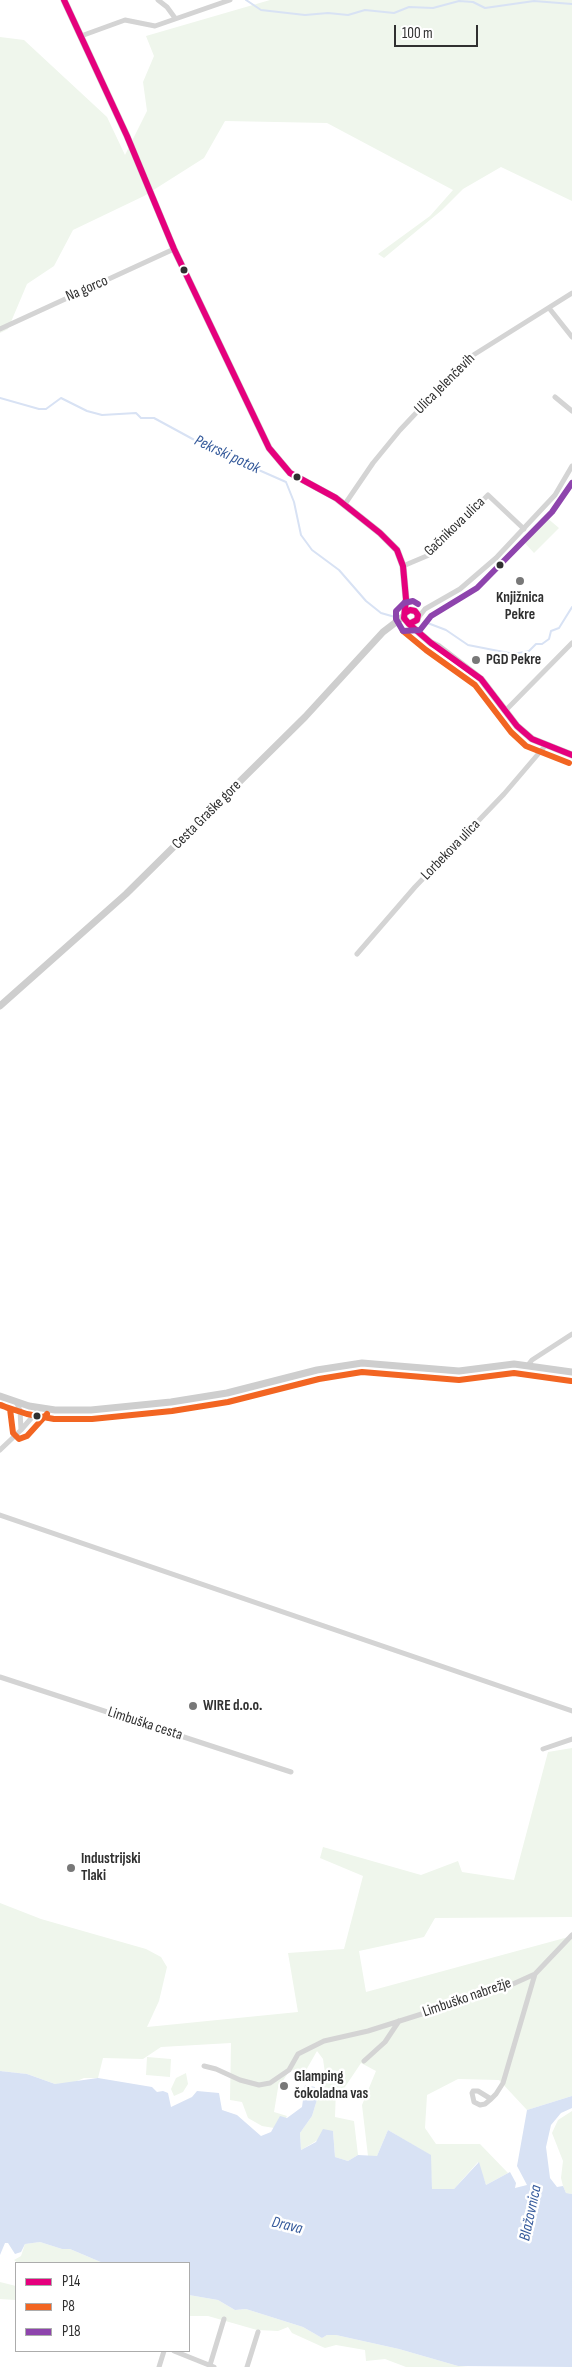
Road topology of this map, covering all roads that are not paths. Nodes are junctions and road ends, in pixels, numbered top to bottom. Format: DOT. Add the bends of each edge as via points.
graph roads {
  1 [pos="64,0"];
  2 [pos="158,0"];
  3 [pos="230,0"];
  4 [pos="175,18"];
  5 [pos="81,36"];
  6 [pos="174,249"];
  7 [pos="572,293"];
  8 [pos="550,308"];
  9 [pos="0,329"];
  10 [pos="572,337"];
  11 [pos="555,397"];
  12 [pos="572,411"];
  13 [pos="572,466"];
  14 [pos="345,504"];
  15 [pos="524,529"];
  16 [pos="403,566"];
  17 [pos="411,617"];
  18 [pos="572,644"];
  19 [pos="506,710"];
  20 [pos="545,746"];
  21 [pos="572,755"];
  22 [pos="357,954"];
  23 [pos="0,1006"];
  24 [pos="572,1334"];
  25 [pos="528,1365"];
  26 [pos="572,1372"];
  27 [pos="0,1396"];
  28 [pos="16,1402"];
  29 [pos="40,1408"];
  30 [pos="21,1430"];
  31 [pos="0,1450"];
  32 [pos="0,1515"];
  33 [pos="0,1677"];
  34 [pos="572,1712"];
  35 [pos="572,1739"];
  36 [pos="543,1749"];
  37 [pos="291,1772"];
  38 [pos="572,1935"];
  39 [pos="534,1974"];
  40 [pos="400,2021"];
  41 [pos="364,2061"];
  42 [pos="204,2066"];
  43 [pos="491,2099"];
  44 [pos="224,2319"];
  45 [pos="258,2332"];
  46 [pos="164,2352"];
  47 [pos="177,2352"];
  48 [pos="212,2366"];
  49 [pos="159,2367"];
  50 [pos="247,2367"];
  1 -- 5 [label="street"];
  2 -- 4 [label="street"];
  3 -- 4 [label="street"];
  4 -- 5 [label="street" via="155,26 118,21"];
  5 -- 6 [label="street"];
  6 -- 9 [label="street, Na gorco"];
  6 -- 14 [label="street" via="269,448 290,473"];
  7 -- 8 [label="street, Ulica Jelenčevih"];
  8 -- 10 [label="street"];
  8 -- 14 [label="street, Ulica Jelenčevih" via="467,359 400,430"];
  11 -- 12 [label="street"];
  13 -- 15 [label="street" via="556,495"];
  14 -- 16 [label="street" via="391,542 398,550"];
  15 -- 16 [label="street, Gačnikova ulica" via="488,495 429,555"];
  15 -- 17 [label="street" via="460,590"];
  16 -- 17 [label="street"];
  17 -- 19 [label="street" via="431,643 481,679"];
  17 -- 23 [label="street, Cesta Graške gore" via="390,627 180,842 105,914"];
  18 -- 19 [label="street"];
  19 -- 20 [label="street" via="525,733"];
  20 -- 21 [label="street"];
  20 -- 22 [label="street, Lorbekova ulica"];
  24 -- 25 [label="street"];
  25 -- 26 [label="street"];
  25 -- 29 [label="street" via="459,1371 377,1363 350,1364 227,1393 171,1402 91,1410"];
  27 -- 28 [label="street"];
  28 -- 29 [label="street"];
  28 -- 30 [label="street" via="20,1410"];
  29 -- 30 [label="street"];
  30 -- 31 [label="street"];
  32 -- 34 [label="street"];
  33 -- 37 [label="street, Limbuška cesta"];
  35 -- 36 [label="street"];
  38 -- 39 [label="street, Limbuško nabrežje"];
  39 -- 40 [label="street, Limbuško nabrežje" via="504,1988"];
  39 -- 43 [label="street, Limbuško nabrežje" via="503,2083"];
  40 -- 41 [label="street" via="385,2042"];
  40 -- 42 [label="street, Limbuško nabrežje" via="324,2041 298,2054 289,2070 270,2083 259,2085"];
  44 -- 48 [label="street"];
  45 -- 50 [label="street"];
  46 -- 49 [label="street"];
  47 -- 48 [label="street"];
}
